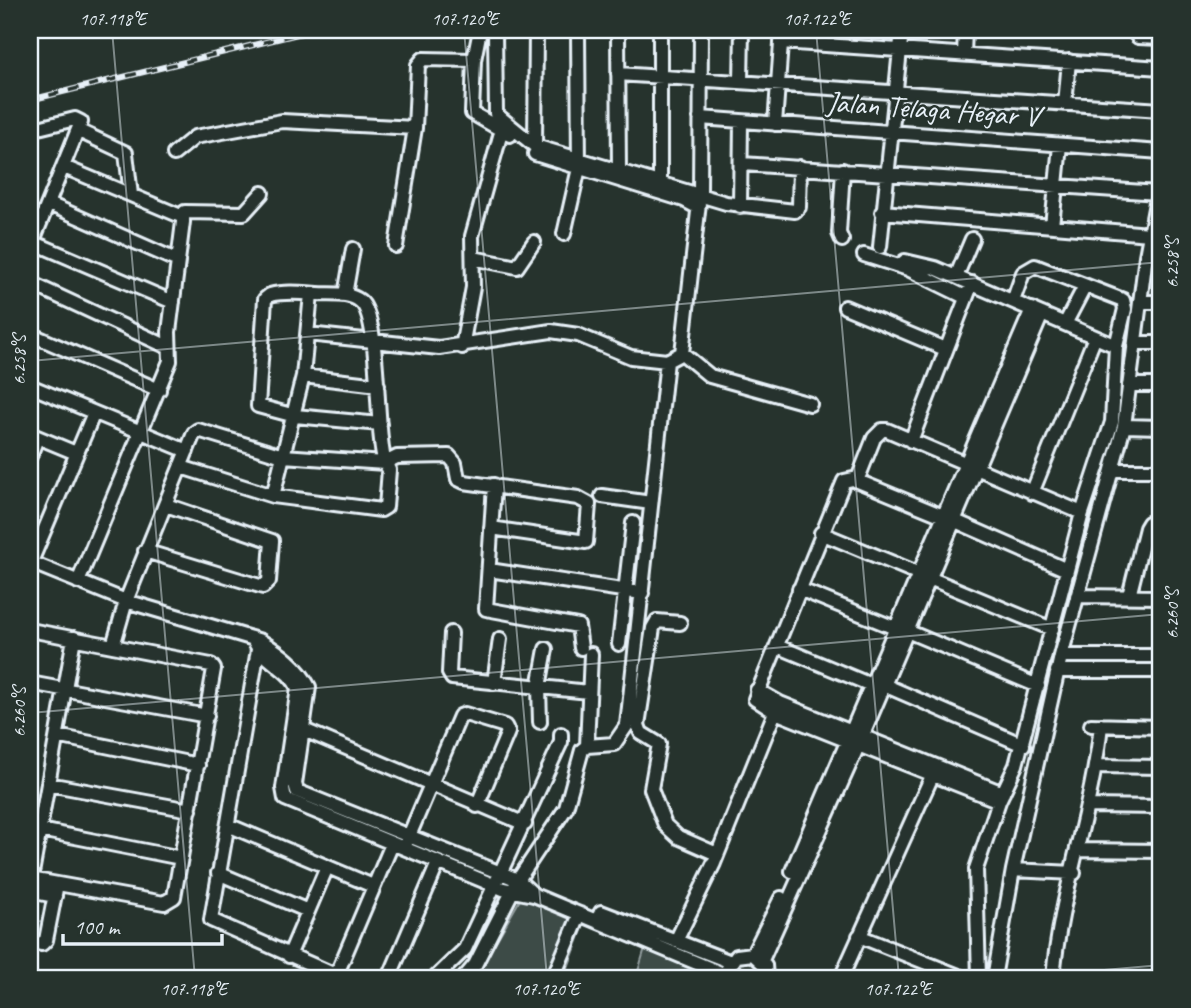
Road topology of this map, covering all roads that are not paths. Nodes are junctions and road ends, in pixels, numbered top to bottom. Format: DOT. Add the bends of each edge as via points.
graph roads {
  1 [pos="480,30"];
  2 [pos="495,30"];
  3 [pos="536,30"];
  4 [pos="578,30"];
  5 [pos="618,30"];
  6 [pos="660,30"];
  7 [pos="701,30"];
  8 [pos="742,30"];
  9 [pos="902,30"];
  10 [pos="965,30"];
  11 [pos="1132,30"];
  12 [pos="781,36"];
  13 [pos="1161,38"];
  14 [pos="899,50"];
  15 [pos="964,54"];
  16 [pos="474,60"];
  17 [pos="1069,61"];
  18 [pos="1161,68"];
  19 [pos="618,74"];
  20 [pos="660,76"];
  21 [pos="701,78"];
  22 [pos="741,81"];
  23 [pos="778,83"];
  24 [pos="894,92"];
  25 [pos="1065,104"];
  26 [pos="1161,110"];
  27 [pos="700,118"];
  28 [pos="741,121"];
  29 [pos="775,124"];
  30 [pos="415,128"];
  31 [pos="502,129"];
  32 [pos="31,131"];
  33 [pos="79,131"];
  34 [pos="891,132"];
  35 [pos="1060,145"];
  36 [pos="534,146"];
  37 [pos="1161,152"];
  38 [pos="174,154"];
  39 [pos="579,163"];
  40 [pos="742,164"];
  41 [pos="64,167"];
  42 [pos="800,167"];
  43 [pos="619,170"];
  44 [pos="843,170"];
  45 [pos="887,173"];
  46 [pos="1161,176"];
  47 [pos="660,181"];
  48 [pos="1056,186"];
  49 [pos="262,193"];
  50 [pos="1158,193"];
  51 [pos="131,195"];
  52 [pos="699,201"];
  53 [pos="48,204"];
  54 [pos="740,205"];
  55 [pos="883,212"];
  56 [pos="1158,213"];
  57 [pos="183,217"];
  58 [pos="1052,226"];
  59 [pos="564,234"];
  60 [pos="1150,234"];
  61 [pos="972,239"];
  62 [pos="842,240"];
  63 [pos="534,242"];
  64 [pos="31,244"];
  65 [pos="396,246"];
  66 [pos="880,247"];
  67 [pos="353,249"];
  68 [pos="864,256"];
  69 [pos="1146,257"];
  70 [pos="1161,257"];
  71 [pos="473,258"];
  72 [pos="178,261"];
  73 [pos="899,266"];
  74 [pos="956,277"];
  75 [pos="30,283"];
  76 [pos="972,283"];
  77 [pos="1085,286"];
  78 [pos="311,294"];
  79 [pos="345,295"];
  80 [pos="965,297"];
  81 [pos="1013,301"];
  82 [pos="173,302"];
  83 [pos="1140,302"];
  84 [pos="1161,302"];
  85 [pos="845,307"];
  86 [pos="1037,312"];
  87 [pos="1065,324"];
  88 [pos="30,334"];
  89 [pos="309,334"];
  90 [pos="1095,337"];
  91 [pos="372,343"];
  92 [pos="1135,343"];
  93 [pos="1161,343"];
  94 [pos="1116,346"];
  95 [pos="169,347"];
  96 [pos="462,347"];
  97 [pos="945,349"];
  98 [pos="682,353"];
  99 [pos="667,361"];
  100 [pos="303,376"];
  101 [pos="378,385"];
  102 [pos="1129,385"];
  103 [pos="1161,385"];
  104 [pos="30,386"];
  105 [pos="159,390"];
  106 [pos="810,404"];
  107 [pos="93,415"];
  108 [pos="295,416"];
  109 [pos="380,424"];
  110 [pos="1124,426"];
  111 [pos="1161,427"];
  112 [pos="141,434"];
  113 [pos="34,436"];
  114 [pos="911,441"];
  115 [pos="187,451"];
  116 [pos="76,453"];
  117 [pos="30,456"];
  118 [pos="283,456"];
  119 [pos="385,463"];
  120 [pos="970,466"];
  121 [pos="181,467"];
  122 [pos="1112,470"];
  123 [pos="1161,470"];
  124 [pos="857,481"];
  125 [pos="494,485"];
  126 [pos="1032,493"];
  127 [pos="273,496"];
  128 [pos="601,496"];
  129 [pos="651,503"];
  130 [pos="166,505"];
  131 [pos="1082,513"];
  132 [pos="948,518"];
  133 [pos="1161,521"];
  134 [pos="633,523"];
  135 [pos="491,528"];
  136 [pos="821,533"];
  137 [pos="145,551"];
  138 [pos="31,562"];
  139 [pos="489,570"];
  140 [pos="1067,570"];
  141 [pos="924,575"];
  142 [pos="78,582"];
  143 [pos="799,589"];
  144 [pos="624,591"];
  145 [pos="642,593"];
  146 [pos="1077,596"];
  147 [pos="1129,596"];
  148 [pos="1161,597"];
  149 [pos="126,601"];
  150 [pos="680,623"];
  151 [pos="1052,629"];
  152 [pos="30,630"];
  153 [pos="901,630"];
  154 [pos="451,633"];
  155 [pos="74,638"];
  156 [pos="499,639"];
  157 [pos="258,643"];
  158 [pos="619,644"];
  159 [pos="113,646"];
  160 [pos="777,646"];
  161 [pos="546,649"];
  162 [pos="1061,656"];
  163 [pos="1161,656"];
  164 [pos="1057,671"];
  165 [pos="1161,671"];
  166 [pos="294,673"];
  167 [pos="494,682"];
  168 [pos="30,683"];
  169 [pos="878,685"];
  170 [pos="1038,686"];
  171 [pos="539,687"];
  172 [pos="65,689"];
  173 [pos="757,690"];
  174 [pos="589,692"];
  175 [pos="775,712"];
  176 [pos="207,716"];
  177 [pos="540,722"];
  178 [pos="1161,727"];
  179 [pos="304,730"];
  180 [pos="561,734"];
  181 [pos="57,736"];
  182 [pos="855,739"];
  183 [pos="1023,745"];
  184 [pos="587,746"];
  185 [pos="198,765"];
  186 [pos="1097,766"];
  187 [pos="1161,767"];
  188 [pos="932,776"];
  189 [pos="48,784"];
  190 [pos="431,786"];
  191 [pos="1001,797"];
  192 [pos="477,806"];
  193 [pos="1088,806"];
  194 [pos="1161,807"];
  195 [pos="190,810"];
  196 [pos="525,824"];
  197 [pos="228,825"];
  198 [pos="40,830"];
  199 [pos="401,843"];
  200 [pos="1078,850"];
  201 [pos="1161,851"];
  202 [pos="717,854"];
  203 [pos="181,858"];
  204 [pos="438,863"];
  205 [pos="327,867"];
  206 [pos="1013,870"];
  207 [pos="218,873"];
  208 [pos="1074,873"];
  209 [pos="498,880"];
  210 [pos="518,880"];
  211 [pos="30,883"];
  212 [pos="373,886"];
  213 [pos="56,890"];
  214 [pos="512,893"];
  215 [pos="534,895"];
  216 [pos="308,911"];
  217 [pos="580,914"];
  218 [pos="597,921"];
  219 [pos="859,936"];
  220 [pos="676,941"];
  221 [pos="30,942"];
  222 [pos="289,956"];
  223 [pos="758,957"];
  224 [pos="729,972"];
  225 [pos="338,977"];
  226 [pos="388,978"];
  227 [pos="435,978"];
  228 [pos="464,978"];
  229 [pos="553,978"];
  230 [pos="766,978"];
  231 [pos="841,978"];
  232 [pos="964,978"];
  233 [pos="979,978"];
  234 [pos="994,978"];
  235 [pos="1053,978"];
  1 -- 16 [label="street"];
  2 -- 36 [label="street" via="496,114"];
  3 -- 36 [label="street"];
  4 -- 39 [label="street"];
  5 -- 19 [label="street"];
  6 -- 20 [label="street"];
  7 -- 21 [label="street"];
  8 -- 22 [label="street"];
  9 -- 14 [label="street"];
  10 -- 15 [label="street"];
  11 -- 13 [label="street" via="1138,37"];
  12 -- 14 [label="street"];
  12 -- 23 [label="street"];
  14 -- 15 [label="street"];
  14 -- 24 [label="street"];
  15 -- 17 [label="street"];
  16 -- 30 [label="street" via="420,61"];
  16 -- 31 [label="street" via="472,113"];
  17 -- 18 [label="street"];
  17 -- 25 [label="street"];
  19 -- 20 [label="street"];
  19 -- 43 [label="street"];
  20 -- 21 [label="street"];
  20 -- 47 [label="street"];
  21 -- 22 [label="street"];
  21 -- 27 [label="street"];
  22 -- 23 [label="street"];
  23 -- 24 [label="street"];
  23 -- 29 [label="street"];
  24 -- 25 [label="street"];
  24 -- 34 [label="street"];
  25 -- 26 [label="street"];
  27 -- 28 [label="street, Jalan Telaga Hegar V"];
  27 -- 52 [label="street"];
  28 -- 29 [label="street, Jalan Telaga Hegar V"];
  28 -- 40 [label="street"];
  29 -- 34 [label="street, Jalan Telaga Hegar V"];
  30 -- 38 [label="street" via="282,121 195,137"];
  30 -- 65 [label="street"];
  31 -- 39 [label="street" via="532,153"];
  31 -- 71 [label="street" via="472,236"];
  32 -- 33 [label="street" via="75,119 81,122"];
  33 -- 41 [label="street"];
  33 -- 51 [label="street" via="126,153"];
  34 -- 35 [label="street, Jalan Telaga Hegar V"];
  34 -- 45 [label="street"];
  35 -- 37 [label="street, Jalan Telaga Hegar V"];
  35 -- 48 [label="street"];
  36 -- 39 [label="street"];
  39 -- 43 [label="street"];
  39 -- 52 [label="street" via="684,200"];
  39 -- 59 [label="street"];
  40 -- 42 [label="street"];
  40 -- 54 [label="street"];
  41 -- 51 [label="street"];
  41 -- 53 [label="street"];
  42 -- 44 [label="street"];
  42 -- 54 [label="street" via="798,211"];
  43 -- 47 [label="street"];
  44 -- 45 [label="street"];
  44 -- 62 [label="street"];
  45 -- 48 [label="street"];
  45 -- 55 [label="street"];
  46 -- 50 [label="street"];
  47 -- 52 [label="street"];
  48 -- 50 [label="street"];
  48 -- 58 [label="street"];
  49 -- 57 [label="street" via="244,212 197,209"];
  50 -- 56 [label="street"];
  51 -- 57 [label="street"];
  52 -- 54 [label="street"];
  52 -- 98 [label="street"];
  53 -- 64 [label="street"];
  53 -- 72 [label="street"];
  55 -- 58 [label="street"];
  55 -- 66 [label="street"];
  56 -- 60 [label="street"];
  57 -- 72 [label="street"];
  58 -- 60 [label="street"];
  60 -- 69 [label="street"];
  61 -- 74 [label="street"];
  63 -- 71 [label="street" via="517,267"];
  64 -- 82 [label="street"];
  67 -- 79 [label="street"];
  68 -- 73 [label="street"];
  69 -- 70 [label="street"];
  69 -- 83 [label="street"];
  71 -- 96 [label="street" via="471,307"];
  72 -- 82 [label="street"];
  73 -- 74 [label="street" via="905,261"];
  73 -- 80 [label="street"];
  74 -- 76 [label="street"];
  75 -- 95 [label="street"];
  76 -- 80 [label="street"];
  76 -- 81 [label="street"];
  77 -- 81 [label="street" via="1031,266 1023,272"];
  77 -- 87 [label="street"];
  77 -- 94 [label="street" via="1125,303"];
  78 -- 79 [label="street"];
  78 -- 89 [label="street"];
  78 -- 108 [label="street" via="276,293 265,299 258,406"];
  79 -- 91 [label="street" via="360,301 367,311"];
  80 -- 97 [label="street"];
  81 -- 86 [label="street"];
  82 -- 95 [label="street"];
  83 -- 84 [label="street"];
  83 -- 92 [label="street"];
  85 -- 97 [label="street"];
  86 -- 87 [label="street"];
  86 -- 120 [label="street"];
  87 -- 90 [label="street"];
  88 -- 105 [label="street"];
  89 -- 91 [label="street"];
  89 -- 100 [label="street"];
  90 -- 94 [label="street"];
  90 -- 126 [label="street"];
  91 -- 96 [label="street"];
  91 -- 101 [label="street"];
  92 -- 93 [label="street"];
  92 -- 102 [label="street"];
  94 -- 131 [label="street" via="1112,422"];
  95 -- 105 [label="street" via="170,361"];
  96 -- 99 [label="street" via="551,331 578,335 632,357"];
  97 -- 114 [label="street"];
  98 -- 99 [label="street"];
  98 -- 106 [label="street" via="710,376"];
  99 -- 129 [label="street"];
  100 -- 101 [label="street"];
  100 -- 108 [label="street"];
  101 -- 109 [label="street"];
  102 -- 103 [label="street"];
  102 -- 110 [label="street"];
  104 -- 107 [label="street"];
  105 -- 112 [label="street"];
  107 -- 112 [label="street"];
  107 -- 116 [label="street"];
  108 -- 109 [label="street"];
  108 -- 118 [label="street"];
  109 -- 119 [label="street"];
  110 -- 111 [label="street"];
  110 -- 122 [label="street"];
  112 -- 115 [label="street"];
  112 -- 142 [label="street"];
  113 -- 116 [label="street"];
  113 -- 117 [label="street"];
  114 -- 120 [label="street"];
  114 -- 124 [label="street" via="887,430 878,432"];
  115 -- 118 [label="street" via="194,433 204,430"];
  115 -- 121 [label="street"];
  116 -- 138 [label="street"];
  118 -- 119 [label="street"];
  118 -- 127 [label="street"];
  119 -- 125 [label="street" via="397,457 449,456 458,479"];
  119 -- 127 [label="street" via="389,470 384,509"];
  120 -- 126 [label="street"];
  120 -- 132 [label="street"];
  121 -- 127 [label="street"];
  121 -- 130 [label="street"];
  122 -- 123 [label="street"];
  122 -- 146 [label="street"];
  124 -- 132 [label="street"];
  124 -- 136 [label="street" via="848,479 841,485"];
  125 -- 135 [label="street"];
  125 -- 135 [label="street" via="585,499 589,504 588,541"];
  126 -- 131 [label="street"];
  128 -- 129 [label="street"];
  129 -- 145 [label="street"];
  130 -- 137 [label="street"];
  130 -- 137 [label="street" via="272,541 269,581 263,587"];
  131 -- 140 [label="street"];
  132 -- 140 [label="street"];
  132 -- 141 [label="street"];
  133 -- 147 [label="street" via="1146,528"];
  134 -- 144 [label="street"];
  135 -- 139 [label="street"];
  136 -- 141 [label="street"];
  136 -- 143 [label="street"];
  137 -- 149 [label="street"];
  138 -- 142 [label="street"];
  139 -- 144 [label="street"];
  139 -- 174 [label="street" via="486,609 578,626 586,651"];
  140 -- 151 [label="street"];
  141 -- 151 [label="street"];
  141 -- 153 [label="street"];
  142 -- 149 [label="street"];
  143 -- 153 [label="street"];
  143 -- 160 [label="street"];
  144 -- 145 [label="street"];
  144 -- 158 [label="street"];
  145 -- 184 [label="street" via="627,725 614,744"];
  146 -- 147 [label="street"];
  146 -- 162 [label="street"];
  147 -- 148 [label="street"];
  149 -- 157 [label="street"];
  149 -- 159 [label="street"];
  150 -- 202 [label="street" via="657,621 653,628 638,725 641,733 659,744 651,789 665,825 678,837"];
  151 -- 170 [label="street"];
  152 -- 155 [label="street"];
  153 -- 169 [label="street"];
  153 -- 170 [label="street"];
  154 -- 167 [label="street" via="450,676"];
  155 -- 159 [label="street"];
  155 -- 172 [label="street"];
  156 -- 167 [label="street"];
  157 -- 166 [label="street"];
  157 -- 197 [label="street"];
  159 -- 176 [label="street" via="214,668"];
  160 -- 169 [label="street"];
  160 -- 173 [label="street"];
  161 -- 171 [label="street"];
  162 -- 163 [label="street"];
  162 -- 164 [label="street"];
  164 -- 165 [label="street"];
  164 -- 206 [label="street"];
  166 -- 179 [label="street" via="309,687"];
  166 -- 199 [label="street" via="298,694 285,799"];
  167 -- 171 [label="street"];
  168 -- 172 [label="street"];
  169 -- 182 [label="street"];
  169 -- 183 [label="street"];
  170 -- 183 [label="street"];
  171 -- 174 [label="street"];
  171 -- 177 [label="street"];
  172 -- 176 [label="street"];
  172 -- 181 [label="street"];
  173 -- 175 [label="street" via="757,703"];
  173 -- 182 [label="street"];
  174 -- 184 [label="street"];
  175 -- 182 [label="street"];
  175 -- 202 [label="street"];
  176 -- 185 [label="street"];
  178 -- 186 [label="street" via="1096,725"];
  179 -- 190 [label="street"];
  179 -- 199 [label="street" via="297,791"];
  180 -- 196 [label="street"];
  181 -- 185 [label="street"];
  181 -- 189 [label="street"];
  182 -- 188 [label="street"];
  182 -- 191 [label="street"];
  182 -- 223 [label="street"];
  183 -- 191 [label="street"];
  184 -- 210 [label="street" via="579,757 566,808"];
  185 -- 195 [label="street"];
  186 -- 187 [label="street"];
  186 -- 193 [label="street"];
  188 -- 191 [label="street"];
  188 -- 219 [label="street"];
  189 -- 195 [label="street"];
  189 -- 198 [label="street"];
  190 -- 192 [label="street"];
  190 -- 192 [label="street" via="460,716 469,714 505,726 508,733"];
  190 -- 199 [label="street"];
  191 -- 233 [label="street" via="976,869"];
  192 -- 196 [label="street"];
  193 -- 194 [label="street"];
  193 -- 200 [label="street"];
  195 -- 203 [label="street"];
  196 -- 209 [label="street"];
  197 -- 205 [label="street"];
  197 -- 207 [label="street"];
  198 -- 203 [label="street"];
  198 -- 211 [label="street"];
  199 -- 204 [label="street"];
  199 -- 209 [label="street"];
  199 -- 212 [label="street"];
  200 -- 201 [label="street"];
  200 -- 208 [label="street"];
  202 -- 220 [label="street"];
  203 -- 213 [label="street" via="174,897 164,903"];
  204 -- 209 [label="street"];
  204 -- 226 [label="street"];
  205 -- 212 [label="street"];
  205 -- 216 [label="street"];
  206 -- 208 [label="street"];
  206 -- 234 [label="street"];
  207 -- 216 [label="street"];
  207 -- 222 [label="street" via="211,920"];
  208 -- 235 [label="street"];
  209 -- 210 [label="street"];
  209 -- 214 [label="street"];
  209 -- 227 [label="street" via="461,956"];
  210 -- 214 [label="street"];
  210 -- 215 [label="street"];
  211 -- 213 [label="street"];
  212 -- 225 [label="street"];
  213 -- 221 [label="street" via="46,940"];
  214 -- 215 [label="street"];
  214 -- 228 [label="street"];
  215 -- 217 [label="street"];
  216 -- 222 [label="street"];
  217 -- 218 [label="street"];
  217 -- 229 [label="street"];
  218 -- 220 [label="street" via="601,912"];
  218 -- 224 [label="street"];
  219 -- 231 [label="street"];
  219 -- 232 [label="street"];
  220 -- 224 [label="street"];
  222 -- 225 [label="street"];
  223 -- 224 [label="street" via="740,954"];
  223 -- 230 [label="street"];
}
